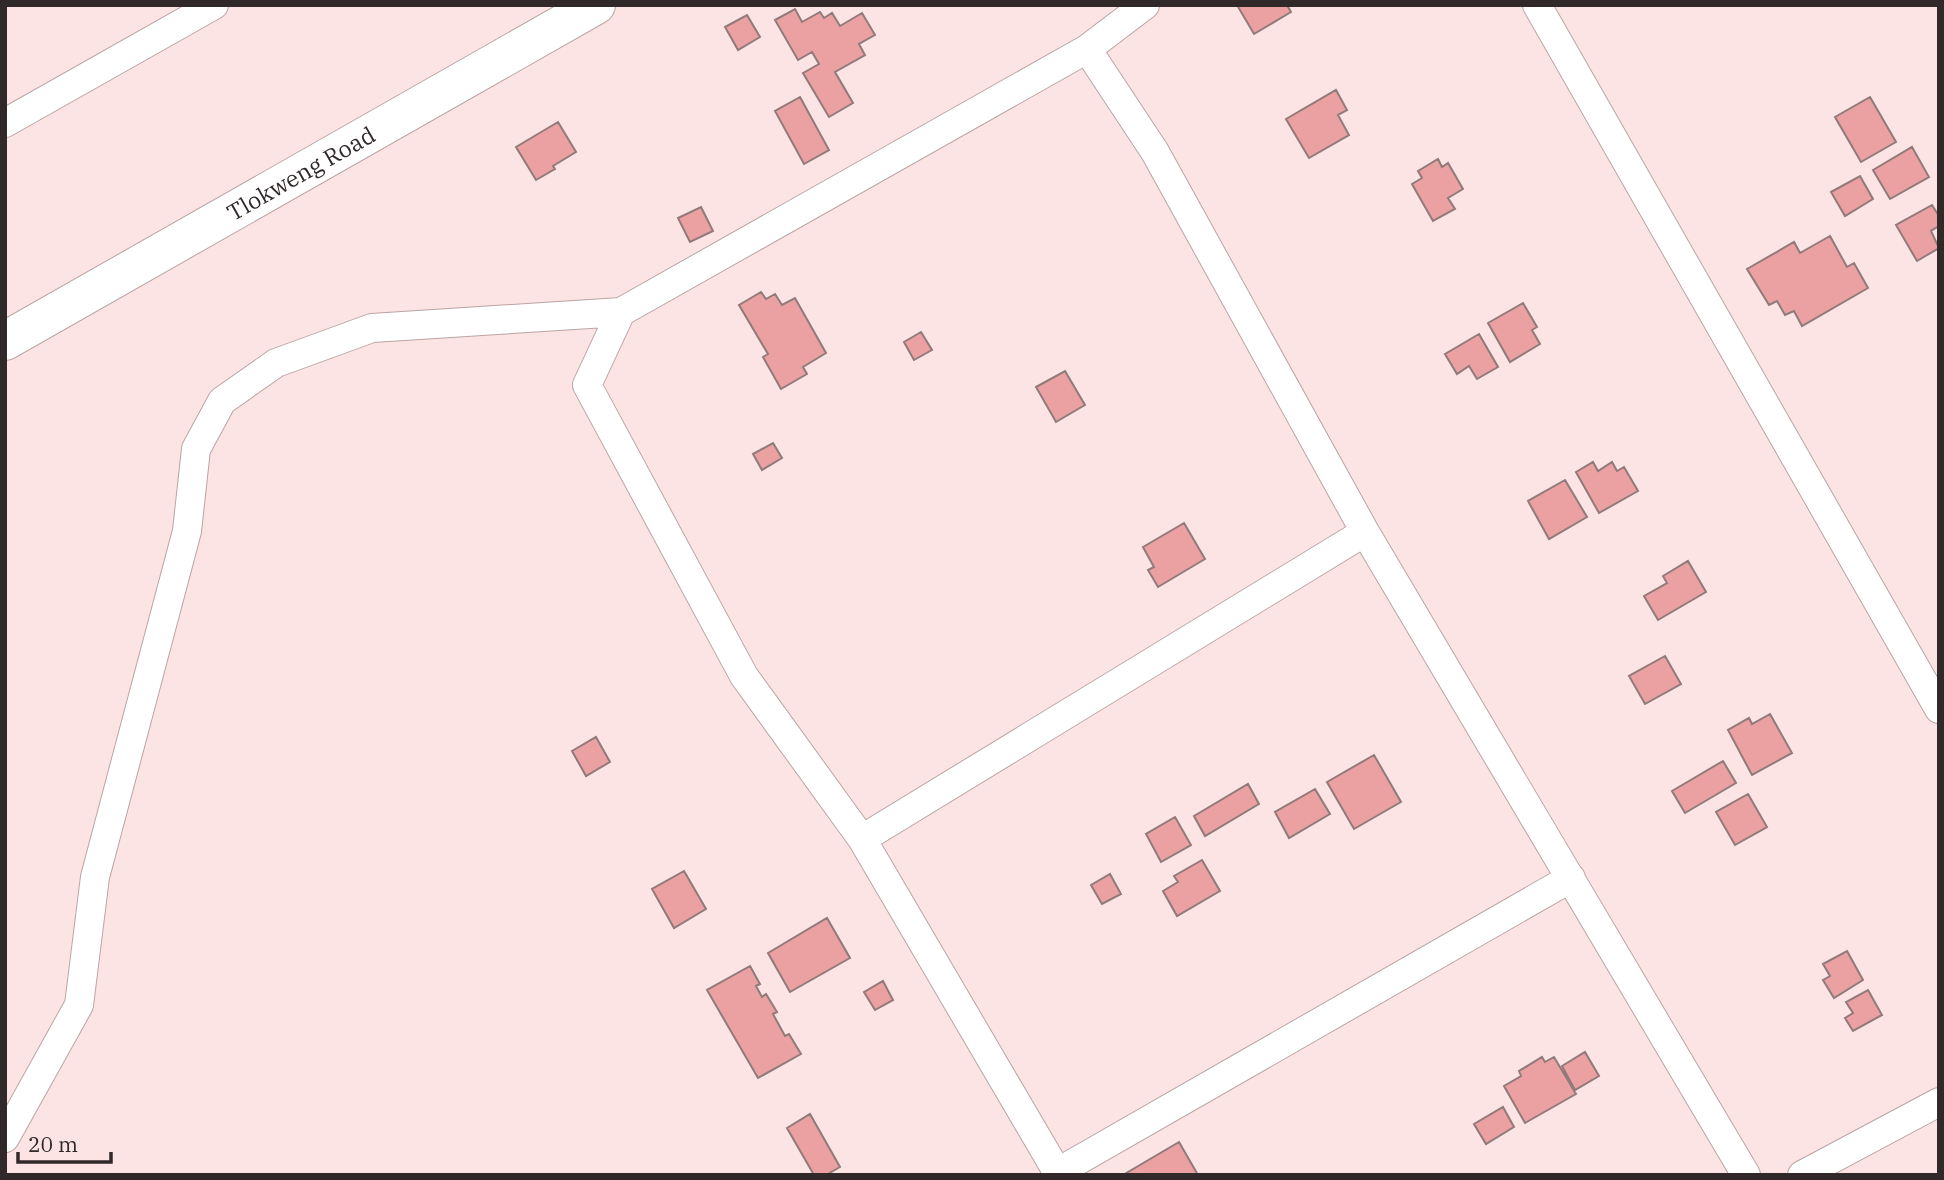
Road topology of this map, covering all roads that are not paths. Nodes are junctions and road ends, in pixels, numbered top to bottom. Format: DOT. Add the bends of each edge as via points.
graph roads {
  1 [pos="214,5"];
  2 [pos="596,5"];
  3 [pos="1145,5"];
  4 [pos="1537,5"];
  5 [pos="1087,49"];
  6 [pos="5,123"];
  7 [pos="621,312"];
  8 [pos="5,341"];
  9 [pos="1366,532"];
  10 [pos="1939,709"];
  11 [pos="862,839"];
  12 [pos="1571,877"];
  13 [pos="1939,1102"];
  14 [pos="5,1138"];
  15 [pos="1059,1174"];
  16 [pos="1746,1175"];
  17 [pos="1802,1175"];
  1 -- 6 [label="street"];
  2 -- 8 [label="main road, Tlokweng Road"];
  3 -- 5 [label="street"];
  4 -- 10 [label="street"];
  5 -- 7 [label="street"];
  5 -- 9 [label="street" via="1155,152"];
  7 -- 11 [label="street" via="587,385 744,676"];
  7 -- 14 [label="street" via="372,328 276,363 222,401 197,449 187,531 95,877 79,1005"];
  9 -- 11 [label="street"];
  9 -- 12 [label="street"];
  11 -- 15 [label="street"];
  12 -- 15 [label="street"];
  12 -- 16 [label="street"];
  13 -- 17 [label="street"];
}
